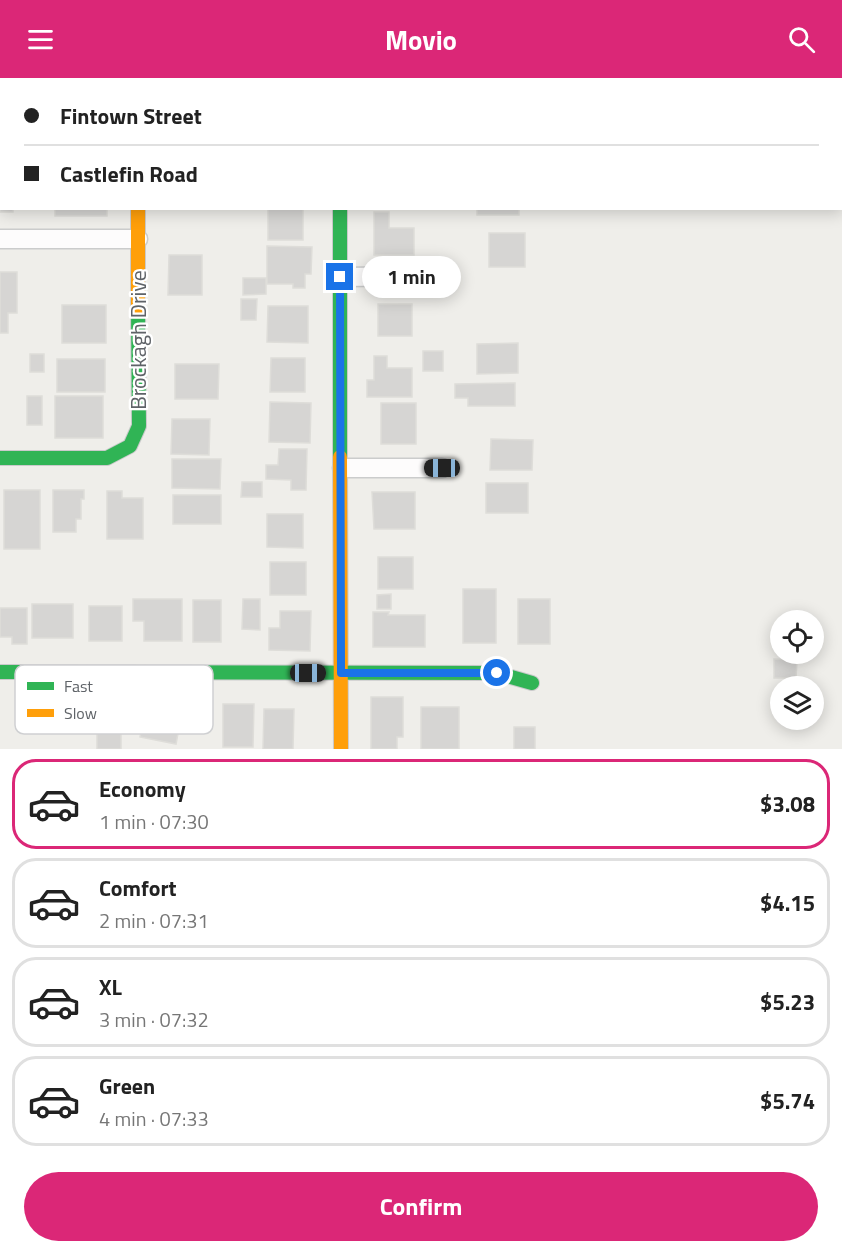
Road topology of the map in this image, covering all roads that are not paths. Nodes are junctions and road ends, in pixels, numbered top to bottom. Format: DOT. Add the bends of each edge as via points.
graph roads {
  1 [pos="138,210"];
  2 [pos="340,210"];
  3 [pos="0,239"];
  4 [pos="138,239"];
  5 [pos="444,276"];
  6 [pos="340,277"];
  7 [pos="0,458"];
  8 [pos="342,468"];
  9 [pos="442,468"];
  10 [pos="0,672"];
  11 [pos="15,672"];
  12 [pos="213,673"];
  13 [pos="341,673"];
  14 [pos="532,683"];
  15 [pos="341,749"];
  1 -- 4 [label="street, Brockagh Drive"];
  2 -- 6 [label="street"];
  3 -- 4 [label="street"];
  4 -- 7 [label="street, Brockagh Drive" via="138,426 130,446 107,458"];
  5 -- 6 [label="street"];
  6 -- 8 [label="street"];
  8 -- 9 [label="street"];
  8 -- 13 [label="street"];
  10 -- 11 [label="street"];
  12 -- 13 [label="street"];
  13 -- 14 [label="street" via="497,673"];
  13 -- 15 [label="street"];
}
